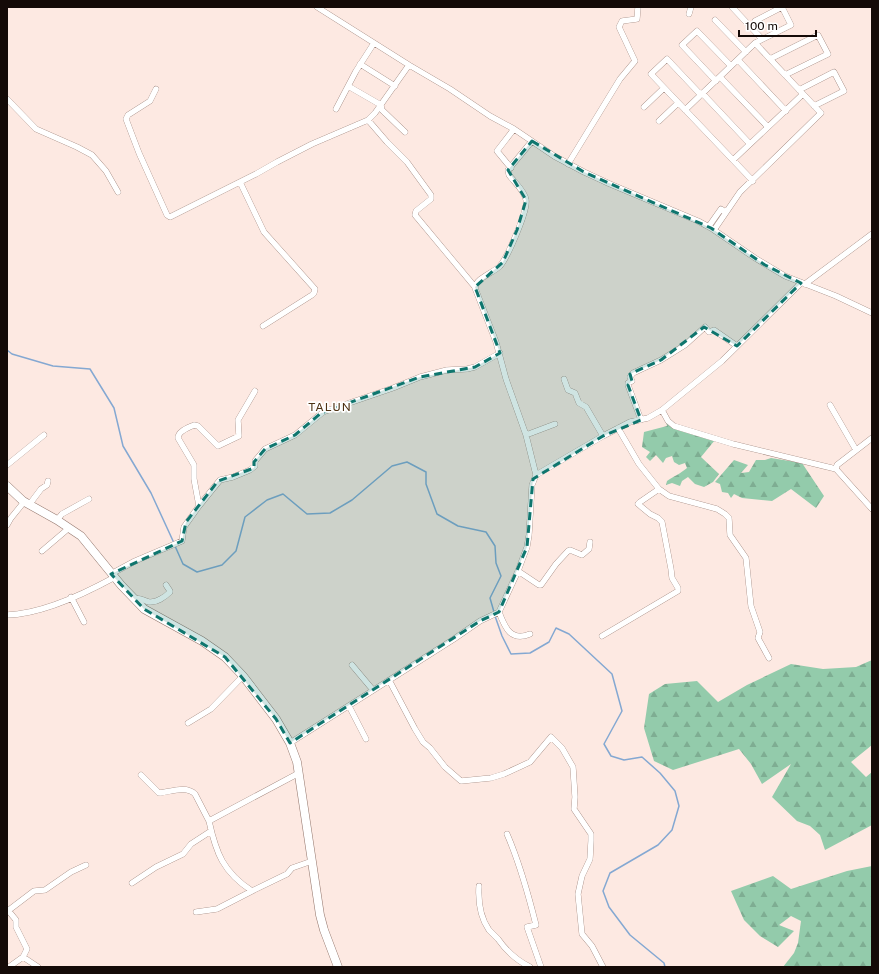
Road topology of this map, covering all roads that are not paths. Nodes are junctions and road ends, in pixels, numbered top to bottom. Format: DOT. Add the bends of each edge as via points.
graph roads {
  1 [pos="318,7"];
  2 [pos="638,7"];
  3 [pos="691,7"];
  4 [pos="732,7"];
  5 [pos="689,14"];
  6 [pos="715,20"];
  7 [pos="755,21"];
  8 [pos="762,39"];
  9 [pos="374,43"];
  10 [pos="755,44"];
  11 [pos="746,52"];
  12 [pos="770,59"];
  13 [pos="738,60"];
  14 [pos="360,64"];
  15 [pos="410,65"];
  16 [pos="731,66"];
  17 [pos="785,75"];
  18 [pos="718,79"];
  19 [pos="348,86"];
  20 [pos="395,86"];
  21 [pos="664,88"];
  22 [pos="156,89"];
  23 [pos="801,92"];
  24 [pos="701,94"];
  25 [pos="8,100"];
  26 [pos="678,103"];
  27 [pos="382,104"];
  28 [pos="644,106"];
  29 [pos="814,106"];
  30 [pos="336,109"];
  31 [pos="685,110"];
  32 [pos="786,111"];
  33 [pos="368,120"];
  34 [pos="658,121"];
  35 [pos="768,128"];
  36 [pos="514,129"];
  37 [pos="405,132"];
  38 [pos="532,141"];
  39 [pos="750,144"];
  40 [pos="733,160"];
  41 [pos="568,164"];
  42 [pos="511,168"];
  43 [pos="753,181"];
  44 [pos="240,182"];
  45 [pos="118,192"];
  46 [pos="712,228"];
  47 [pos="872,234"];
  48 [pos="803,284"];
  49 [pos="475,287"];
  50 [pos="872,313"];
  51 [pos="263,326"];
  52 [pos="737,346"];
  53 [pos="500,353"];
  54 [pos="564,378"];
  55 [pos="255,391"];
  56 [pos="830,405"];
  57 [pos="662,410"];
  58 [pos="642,420"];
  59 [pos="555,424"];
  60 [pos="618,428"];
  61 [pos="44,434"];
  62 [pos="526,434"];
  63 [pos="603,436"];
  64 [pos="872,438"];
  65 [pos="856,450"];
  66 [pos="7,465"];
  67 [pos="836,469"];
  68 [pos="536,475"];
  69 [pos="48,482"];
  70 [pos="7,486"];
  71 [pos="659,489"];
  72 [pos="89,499"];
  73 [pos="27,504"];
  74 [pos="199,506"];
  75 [pos="872,509"];
  76 [pos="57,520"];
  77 [pos="7,525"];
  78 [pos="69,528"];
  79 [pos="590,542"];
  80 [pos="42,551"];
  81 [pos="518,571"];
  82 [pos="113,576"];
  83 [pos="166,585"];
  84 [pos="71,598"];
  85 [pos="134,599"];
  86 [pos="498,613"];
  87 [pos="7,615"];
  88 [pos="84,622"];
  89 [pos="530,634"];
  90 [pos="602,636"];
  91 [pos="769,658"];
  92 [pos="352,665"];
  93 [pos="243,676"];
  94 [pos="389,680"];
  95 [pos="373,690"];
  96 [pos="349,706"];
  97 [pos="188,723"];
  98 [pos="366,740"];
  99 [pos="290,743"];
  100 [pos="299,773"];
  101 [pos="141,775"];
  102 [pos="209,821"];
  103 [pos="211,831"];
  104 [pos="507,834"];
  105 [pos="312,861"];
  106 [pos="86,865"];
  107 [pos="132,883"];
  108 [pos="479,886"];
  109 [pos="252,891"];
  110 [pos="8,910"];
  111 [pos="196,912"];
  112 [pos="23,957"];
  113 [pos="9,967"];
  114 [pos="38,967"];
  115 [pos="338,967"];
  116 [pos="530,967"];
  117 [pos="541,967"];
  118 [pos="603,967"];
  1 -- 9 [label="street"];
  2 -- 41 [label="street" via="637,19 620,24 619,29 636,61 620,79"];
  3 -- 5 [label="street"];
  4 -- 8 [label="street"];
  6 -- 11 [label="street"];
  7 -- 8 [label="street" via="782,7 791,25"];
  8 -- 10 [label="street"];
  9 -- 14 [label="street"];
  9 -- 15 [label="street"];
  10 -- 11 [label="street"];
  10 -- 12 [label="street"];
  11 -- 13 [label="street"];
  12 -- 17 [label="street"];
  12 -- 17 [label="street" via="818,35 828,54"];
  13 -- 16 [label="street"];
  13 -- 32 [label="street"];
  14 -- 19 [label="street"];
  14 -- 20 [label="street"];
  15 -- 20 [label="street"];
  15 -- 36 [label="street"];
  16 -- 18 [label="street"];
  16 -- 18 [label="street" via="697,31 682,45"];
  17 -- 23 [label="street"];
  18 -- 24 [label="street"];
  18 -- 35 [label="street"];
  19 -- 27 [label="street"];
  19 -- 30 [label="street"];
  20 -- 27 [label="street"];
  21 -- 24 [label="street" via="651,74 667,60"];
  21 -- 26 [label="street"];
  21 -- 28 [label="street"];
  22 -- 44 [label="street" via="152,99 126,119 168,215 172,216"];
  23 -- 29 [label="street"];
  23 -- 29 [label="street" via="834,72 844,91"];
  23 -- 32 [label="street"];
  24 -- 31 [label="street"];
  24 -- 39 [label="street"];
  25 -- 45 [label="street" via="36,130 92,155 106,171"];
  26 -- 31 [label="street"];
  26 -- 34 [label="street"];
  27 -- 33 [label="street"];
  27 -- 37 [label="street" via="382,110"];
  29 -- 43 [label="street" via="821,114"];
  31 -- 40 [label="street"];
  32 -- 35 [label="street"];
  33 -- 44 [label="street" via="312,144"];
  33 -- 49 [label="street" via="407,162 430,195 430,199 416,211 415,215"];
  35 -- 39 [label="street"];
  36 -- 38 [label="street"];
  36 -- 42 [label="street" via="497,151"];
  38 -- 41 [label="street"];
  38 -- 42 [label="street"];
  39 -- 40 [label="street"];
  40 -- 43 [label="street"];
  41 -- 46 [label="street"];
  42 -- 49 [label="street" via="508,170 509,175 525,195 526,205 503,262"];
  43 -- 46 [label="street" via="740,192 726,212 721,209"];
  44 -- 51 [label="street" via="264,232 315,289 312,295"];
  46 -- 48 [label="street" via="765,265"];
  47 -- 48 [label="street"];
  48 -- 50 [label="street"];
  48 -- 52 [label="street"];
  49 -- 53 [label="street"];
  52 -- 57 [label="street"];
  52 -- 58 [label="street" via="714,330 709,332 705,327 685,345 661,360 633,372 630,377 632,381 628,385"];
  53 -- 62 [label="street" via="506,379"];
  53 -- 74 [label="street" via="475,367 447,370 420,377 321,413 295,435 265,449 250,470 220,480"];
  54 -- 63 [label="street" via="568,390 575,393"];
  55 -- 74 [label="street" via="238,420 239,436 218,446 196,425 179,434 178,438 194,464"];
  56 -- 65 [label="street"];
  57 -- 58 [label="street"];
  57 -- 67 [label="street" via="674,426 733,444"];
  58 -- 60 [label="street"];
  59 -- 62 [label="street"];
  60 -- 63 [label="street"];
  60 -- 71 [label="street" via="639,464"];
  61 -- 66 [label="street"];
  62 -- 68 [label="street"];
  63 -- 68 [label="street"];
  64 -- 65 [label="street"];
  65 -- 67 [label="street" via="837,465"];
  67 -- 75 [label="street"];
  68 -- 81 [label="street" via="532,485 528,540"];
  69 -- 73 [label="street"];
  70 -- 73 [label="main road"];
  71 -- 90 [label="street" via="638,504 662,522 672,578 678,591"];
  71 -- 91 [label="street" via="669,496 717,509 729,518 730,534 746,558 751,606 760,632 758,639"];
  72 -- 76 [label="street" via="62,514"];
  73 -- 76 [label="main road"];
  73 -- 77 [label="street" via="10,518"];
  74 -- 82 [label="street" via="184,527 182,541 135,561"];
  76 -- 78 [label="main road"];
  78 -- 80 [label="street"];
  78 -- 82 [label="main road" via="84,539"];
  79 -- 81 [label="street" via="589,549 582,555 568,551 541,585"];
  81 -- 86 [label="street"];
  82 -- 84 [label="street"];
  82 -- 85 [label="main road"];
  83 -- 85 [label="street" via="170,592 154,602"];
  84 -- 87 [label="street" via="24,614"];
  84 -- 88 [label="street"];
  85 -- 93 [label="main road" via="149,612 213,648"];
  86 -- 89 [label="street" via="514,636 520,638"];
  86 -- 94 [label="street" via="480,621"];
  92 -- 95 [label="street"];
  93 -- 97 [label="street" via="211,709"];
  93 -- 99 [label="main road" via="276,719"];
  94 -- 95 [label="street"];
  94 -- 118 [label="street" via="423,742 461,781 491,778 530,762 551,737 562,748 573,767 574,809 591,834 590,859 582,876 578,894 582,934"];
  95 -- 96 [label="street"];
  96 -- 98 [label="street"];
  96 -- 99 [label="street"];
  99 -- 100 [label="main road"];
  100 -- 102 [label="street"];
  100 -- 105 [label="main road"];
  101 -- 102 [label="street" via="159,793 192,791 196,794"];
  102 -- 103 [label="street"];
  103 -- 107 [label="street" via="191,844 183,854 156,867"];
  103 -- 109 [label="street" via="221,860 235,878"];
  104 -- 117 [label="street" via="528,891 536,925 527,927"];
  105 -- 109 [label="street" via="292,868 286,874"];
  105 -- 115 [label="main road" via="320,915"];
  106 -- 110 [label="street" via="45,890 34,891"];
  108 -- 116 [label="street" via="481,915 489,930 505,950"];
  109 -- 111 [label="street" via="217,909"];
  110 -- 112 [label="street" via="16,920 16,927 27,948"];
  112 -- 113 [label="street"];
  112 -- 114 [label="street"];
}
